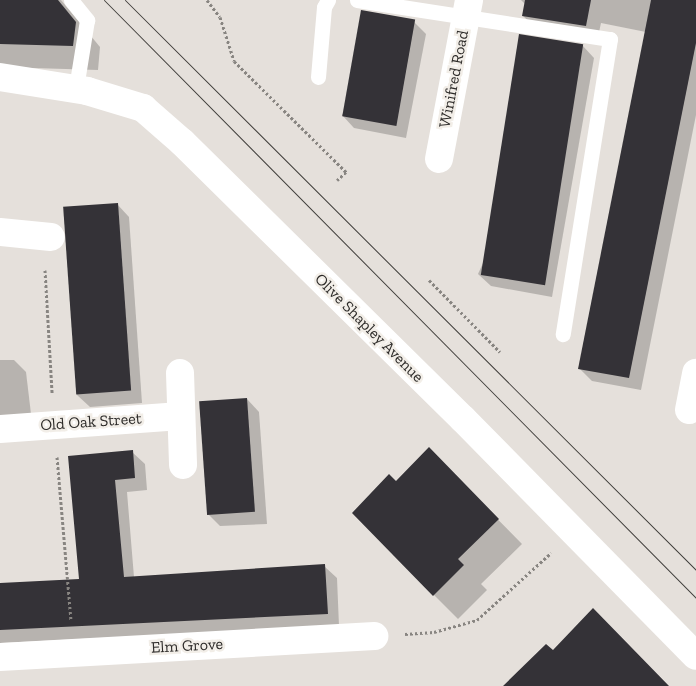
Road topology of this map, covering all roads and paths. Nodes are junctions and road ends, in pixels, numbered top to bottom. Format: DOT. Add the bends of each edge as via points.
graph roads {
  1 [pos="71,0"];
  2 [pos="207,0"];
  3 [pos="328,0"];
  4 [pos="357,0"];
  5 [pos="468,7"];
  6 [pos="0,77"];
  7 [pos="318,78"];
  8 [pos="76,88"];
  9 [pos="439,158"];
  10 [pos="337,180"];
  11 [pos="0,232"];
  12 [pos="47,237"];
  13 [pos="429,280"];
  14 [pos="563,334"];
  15 [pos="500,352"];
  16 [pos="696,373"];
  17 [pos="180,374"];
  18 [pos="689,410"];
  19 [pos="181,416"];
  20 [pos="54,425"];
  21 [pos="0,429"];
  22 [pos="183,465"];
  23 [pos="574,534"];
  24 [pos="374,636"];
  25 [pos="73,652"];
  26 [pos="0,656"];
  27 [pos="696,656"];
  1 -- 8 [label="lane" via="87,20"];
  2 -- 10 [label="path" via="220,17 234,61 346,172"];
  3 -- 7 [label="lane" via="324,7"];
  4 -- 5 [label="lane"];
  5 -- 9 [label="street, Winifred Road"];
  5 -- 14 [label="lane" via="610,39"];
  6 -- 8 [label="street, Olive Shapley Avenue"];
  8 -- 23 [label="street, Olive Shapley Avenue" via="119,98 143,108 182,142 463,419"];
  11 -- 12 [label="street"];
  12 -- 20 [label="path"];
  13 -- 15 [label="path"];
  16 -- 18 [label="street"];
  17 -- 19 [label="street"];
  19 -- 20 [label="street, Old Oak Street"];
  19 -- 22 [label="street"];
  20 -- 21 [label="street, Old Oak Street"];
  20 -- 25 [label="path"];
  23 -- 24 [label="path" via="477,620 434,632"];
  23 -- 27 [label="street, Olive Shapley Avenue"];
  24 -- 25 [label="street, Elm Grove"];
  25 -- 26 [label="street, Elm Grove"];
}
